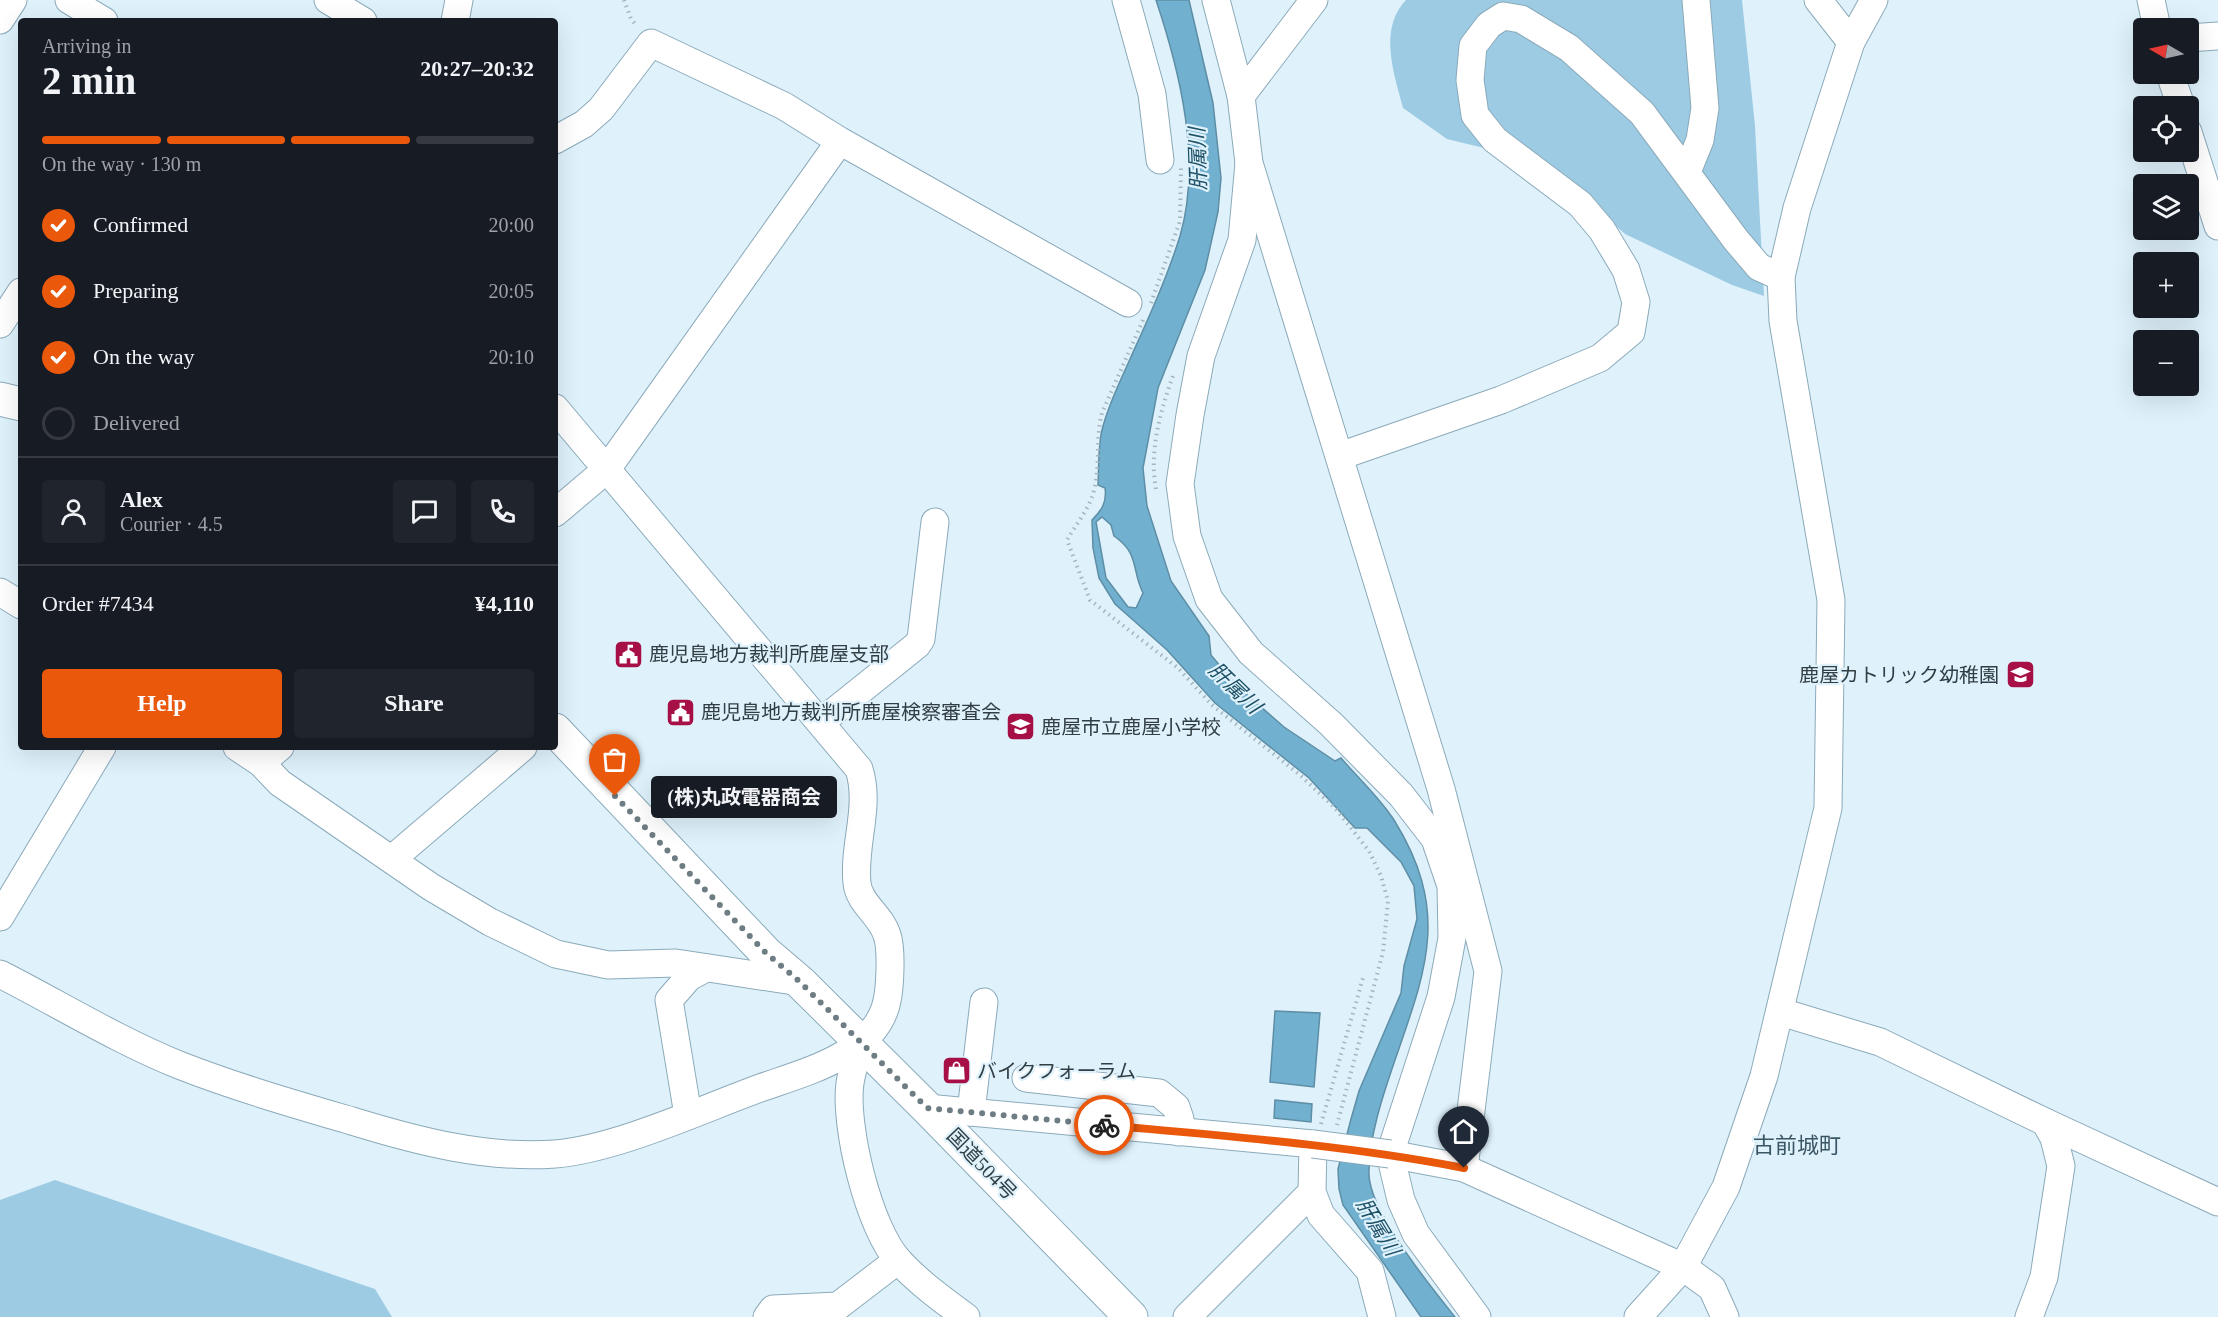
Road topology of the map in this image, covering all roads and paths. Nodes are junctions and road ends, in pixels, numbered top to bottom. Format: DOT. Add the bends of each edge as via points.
graph roads {
  1 [pos="13,0"];
  2 [pos="69,0"];
  3 [pos="328,0"];
  4 [pos="459,0"];
  5 [pos="624,0"];
  6 [pos="1125,0"];
  7 [pos="1216,0"];
  8 [pos="1314,0"];
  9 [pos="1695,0"];
  10 [pos="1818,0"];
  11 [pos="1874,0"];
  12 [pos="2151,0"];
  13 [pos="99,18"];
  14 [pos="358,18"];
  15 [pos="456,18"];
  16 [pos="2155,18"];
  17 [pos="0,20"];
  18 [pos="2218,36"];
  19 [pos="2199,37"];
  20 [pos="1851,42"];
  21 [pos="651,43"];
  22 [pos="1240,96"];
  23 [pos="558,138"];
  24 [pos="840,141"];
  25 [pos="1160,160"];
  26 [pos="2198,162"];
  27 [pos="1249,163"];
  28 [pos="1687,172"];
  29 [pos="2218,226"];
  30 [pos="1781,277"];
  31 [pos="14,289"];
  32 [pos="1128,303"];
  33 [pos="0,324"];
  34 [pos="1173,374"];
  35 [pos="0,399"];
  36 [pos="18,403"];
  37 [pos="558,412"];
  38 [pos="1340,456"];
  39 [pos="607,469"];
  40 [pos="1157,495"];
  41 [pos="558,510"];
  42 [pos="935,522"];
  43 [pos="0,592"];
  44 [pos="18,603"];
  45 [pos="821,722"];
  46 [pos="558,733"];
  47 [pos="100,750"];
  48 [pos="249,750"];
  49 [pos="519,750"];
  50 [pos="270,755"];
  51 [pos="392,859"];
  52 [pos="0,917"];
  53 [pos="706,968"];
  54 [pos="0,974"];
  55 [pos="1363,978"];
  56 [pos="800,982"];
  57 [pos="984,1002"];
  58 [pos="1781,1012"];
  59 [pos="860,1043"];
  60 [pos="1026,1078"];
  61 [pos="927,1108"];
  62 [pos="971,1112"];
  63 [pos="688,1114"];
  64 [pos="2044,1122"];
  65 [pos="1179,1132"];
  66 [pos="1314,1144"];
  67 [pos="1390,1154"];
  68 [pos="1464,1168"];
  69 [pos="1312,1192"];
  70 [pos="2218,1202"];
  71 [pos="898,1260"];
  72 [pos="1683,1267"];
  73 [pos="767,1317"];
  74 [pos="966,1317"];
  75 [pos="1131,1317"];
  76 [pos="1187,1317"];
  77 [pos="1382,1317"];
  78 [pos="1477,1317"];
  79 [pos="1638,1317"];
  80 [pos="1725,1317"];
  81 [pos="2029,1317"];
  1 -- 17 [label="street"];
  2 -- 13 [label="street"];
  3 -- 14 [label="street"];
  4 -- 15 [label="street"];
  5 -- 21 [label="path" via="631,20"];
  6 -- 25 [label="street" via="1152,94"];
  7 -- 22 [label="street"];
  8 -- 22 [label="street"];
  9 -- 28 [label="street" via="1705,108 1700,140"];
  10 -- 20 [label="street"];
  11 -- 20 [label="street"];
  12 -- 16 [label="street"];
  18 -- 19 [label="street"];
  20 -- 30 [label="street" via="1797,208"];
  21 -- 23 [label="street" via="601,109"];
  21 -- 24 [label="street" via="784,106"];
  22 -- 27 [label="street"];
  24 -- 32 [label="street"];
  24 -- 39 [label="street"];
  26 -- 29 [label="street"];
  27 -- 38 [label="street"];
  27 -- 67 [label="street" via="1242,240 1201,356 1190,415 1180,484 1187,536 1209,599 1251,653 1331,724 1401,795 1435,839 1451,885 1452,938 1441,997"];
  28 -- 30 [label="street" via="1759,267"];
  28 -- 38 [label="street" via="1642,112 1569,48 1521,19 1503,16 1489,25 1473,46 1470,80 1475,115 1495,140 1581,204 1602,230 1626,270 1633,291 1636,302 1631,332 1600,358 1501,400"];
  30 -- 58 [label="street" via="1783,321 1832,600 1828,808"];
  31 -- 33 [label="street"];
  34 -- 40 [label="path" via="1159,415 1153,472"];
  35 -- 36 [label="highway"];
  37 -- 39 [label="street"];
  38 -- 68 [label="street" via="1441,789 1488,971"];
  39 -- 41 [label="street"];
  39 -- 45 [label="street"];
  42 -- 45 [label="street" via="921,639"];
  43 -- 44 [label="street"];
  45 -- 59 [label="street" via="860,769 865,787 856,885 887,935 888,1000 882,1016"];
  46 -- 56 [label="highway, 国道504号" via="766,953"];
  47 -- 52 [label="street"];
  48 -- 50 [label="street"];
  49 -- 51 [label="street"];
  50 -- 51 [label="street" via="280,783"];
  51 -- 53 [label="street" via="490,922 556,954 608,965 676,963"];
  53 -- 56 [label="street"];
  53 -- 63 [label="street" via="689,977 669,1000"];
  54 -- 63 [label="street" via="177,1064 270,1097 415,1140 498,1153 556,1154 616,1140"];
  55 -- 66 [label="path"];
  56 -- 59 [label="highway, 国道504号"];
  57 -- 62 [label="street"];
  58 -- 64 [label="street" via="1880,1042"];
  58 -- 72 [label="street" via="1726,1187"];
  59 -- 61 [label="highway, 国道504号"];
  59 -- 63 [label="street" via="824,1065"];
  59 -- 71 [label="street" via="850,1084 850,1123 874,1218"];
  60 -- 65 [label="street" via="1159,1092 1176,1107"];
  61 -- 62 [label="street"];
  61 -- 75 [label="highway, 国道504号"];
  62 -- 65 [label="street"];
  64 -- 70 [label="street"];
  64 -- 81 [label="street" via="2054,1138 2061,1166 2044,1277"];
  65 -- 66 [label="street"];
  66 -- 67 [label="street, bridge"];
  66 -- 69 [label="street"];
  67 -- 68 [label="street"];
  67 -- 78 [label="street" via="1401,1200 1416,1234"];
  68 -- 72 [label="street"];
  69 -- 76 [label="street"];
  69 -- 77 [label="street" via="1321,1215 1370,1271"];
  71 -- 73 [label="street" via="838,1306 773,1309"];
  71 -- 74 [label="street"];
  72 -- 79 [label="street"];
  72 -- 80 [label="street" via="1712,1288"];
}
